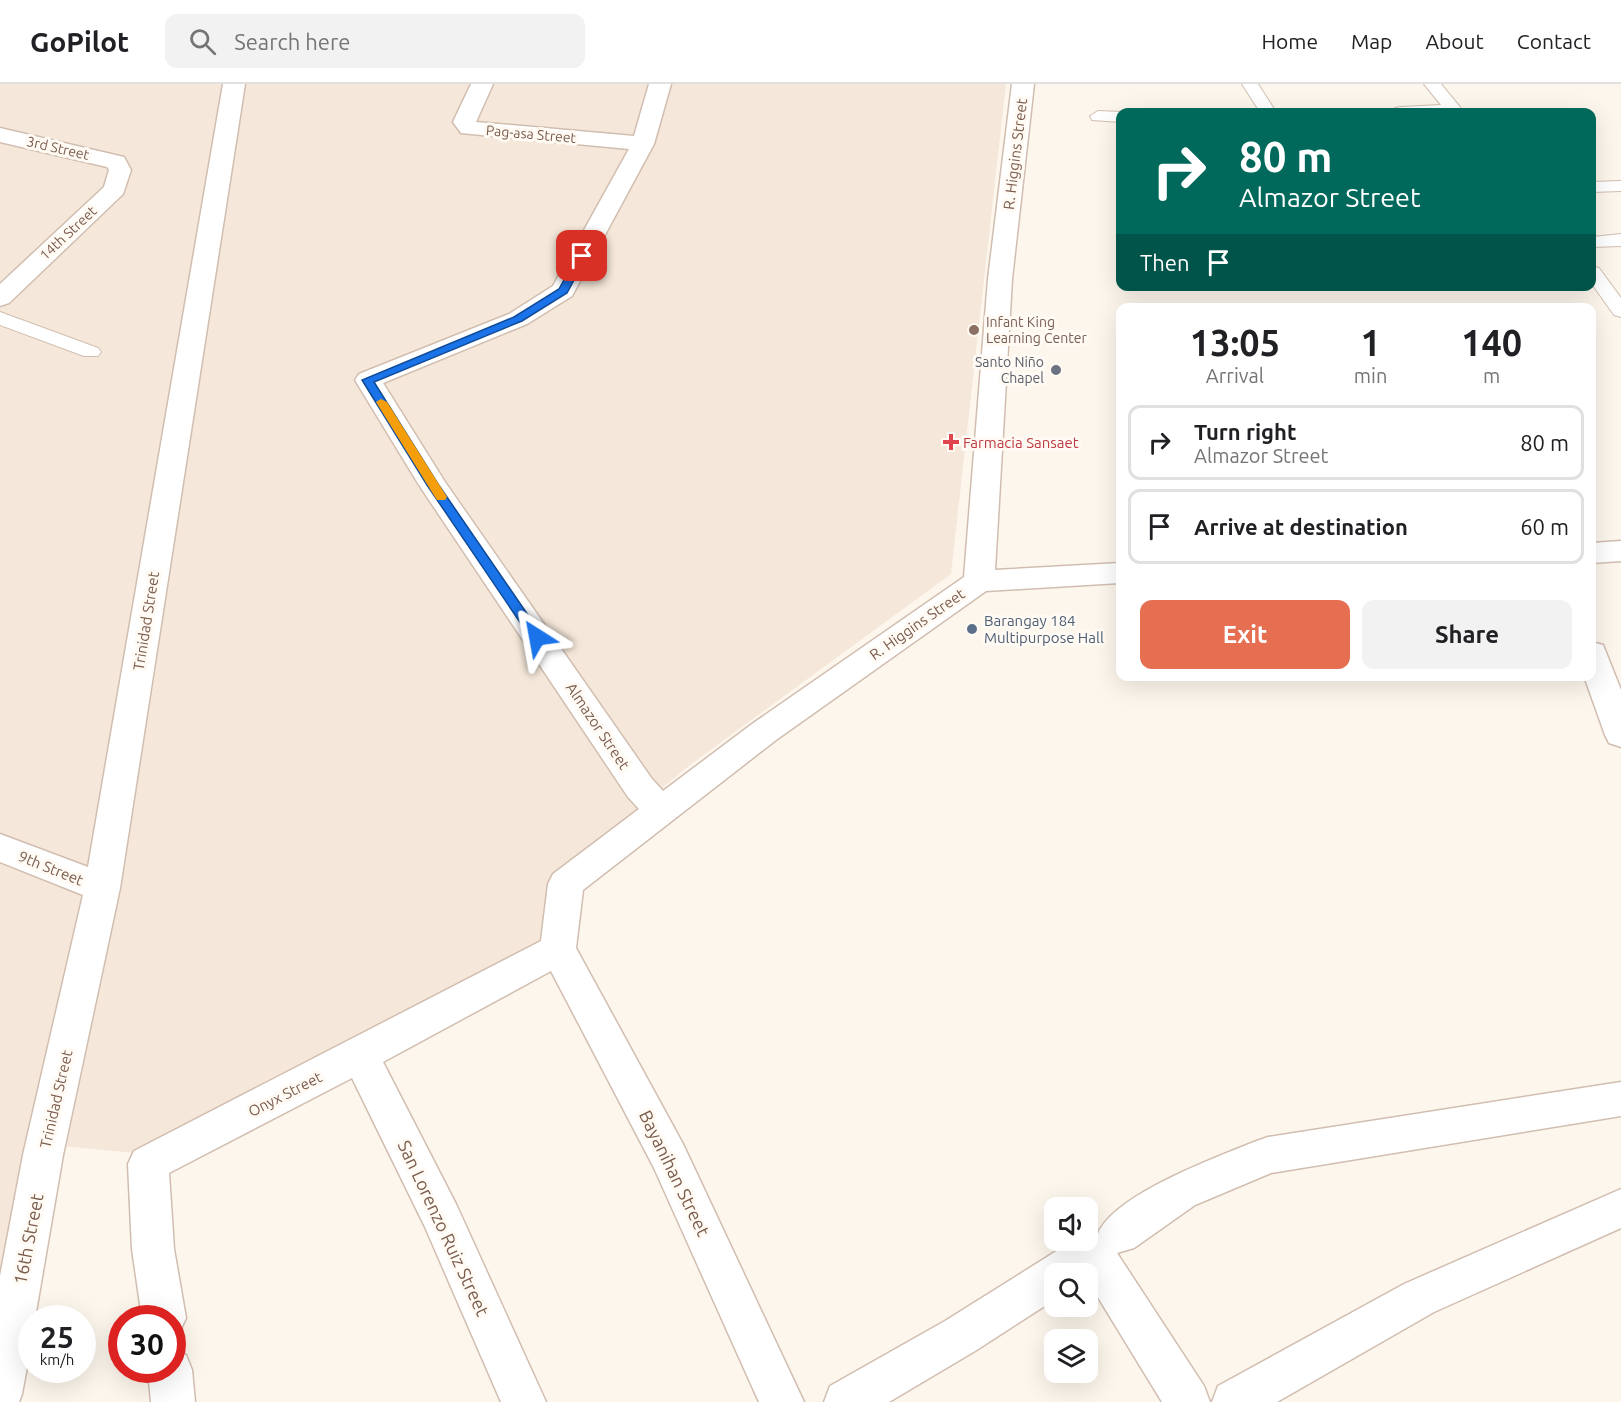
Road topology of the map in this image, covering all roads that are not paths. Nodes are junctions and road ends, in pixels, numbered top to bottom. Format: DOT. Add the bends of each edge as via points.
graph roads {
  1 [pos="234,84"];
  2 [pos="482,84"];
  3 [pos="660,84"];
  4 [pos="1023,84"];
  5 [pos="1251,84"];
  6 [pos="1432,84"];
  7 [pos="1266,108"];
  8 [pos="1452,108"];
  9 [pos="1098,116"];
  10 [pos="1116,117"];
  11 [pos="0,135"];
  12 [pos="643,144"];
  13 [pos="116,162"];
  14 [pos="1621,186"];
  15 [pos="1596,187"];
  16 [pos="1621,240"];
  17 [pos="1596,242"];
  18 [pos="1596,277"];
  19 [pos="0,298"];
  20 [pos="1621,311"];
  21 [pos="0,318"];
  22 [pos="91,352"];
  23 [pos="1621,551"];
  24 [pos="1596,553"];
  25 [pos="1116,573"];
  26 [pos="979,581"];
  27 [pos="1596,665"];
  28 [pos="1621,735"];
  29 [pos="660,810"];
  30 [pos="0,847"];
  31 [pos="102,888"];
  32 [pos="558,949"];
  33 [pos="360,1055"];
  34 [pos="1621,1099"];
  35 [pos="44,1155"];
  36 [pos="1621,1208"];
  37 [pos="1090,1253"];
  38 [pos="11,1262"];
  39 [pos="1044,1282"];
  40 [pos="162,1305"];
  41 [pos="171,1383"];
  42 [pos="0,1394"];
  43 [pos="173,1402"];
  44 [pos="524,1402"];
  45 [pos="782,1402"];
  46 [pos="846,1402"];
  47 [pos="1188,1402"];
  48 [pos="1234,1402"];
  1 -- 31 [label="street, Trinidad Street"];
  2 -- 12 [label="street, Pag-asa Street" via="464,122 470,128"];
  3 -- 12 [label="street, Almazor Street"];
  4 -- 26 [label="street, R. Higgins Street" via="1000,279"];
  5 -- 7 [label="lane"];
  6 -- 8 [label="lane"];
  9 -- 10 [label="lane"];
  11 -- 13 [label="street, 3rd Street"];
  12 -- 29 [label="street, Almazor Street" via="563,291 518,319 368,380 433,485 640,788"];
  13 -- 19 [label="street, 14th Street" via="120,178 115,189"];
  14 -- 15 [label="lane"];
  16 -- 17 [label="lane"];
  18 -- 20 [label="lane"];
  21 -- 22 [label="lane"];
  23 -- 24 [label="street"];
  25 -- 26 [label="street"];
  26 -- 29 [label="street, R. Higgins Street"];
  27 -- 28 [label="street"];
  29 -- 32 [label="street, R. Higgins Street" via="566,884"];
  30 -- 31 [label="street, 9th Street"];
  31 -- 35 [label="street, Trinidad Street"];
  32 -- 33 [label="street, Onyx Street"];
  32 -- 45 [label="street, Bayanihan Street" via="669,1157"];
  33 -- 40 [label="street, Onyx Street" via="148,1164 153,1249"];
  33 -- 44 [label="street, San Lorenzo Ruiz Street" via="441,1217"];
  34 -- 37 [label="street" via="1268,1155 1180,1192"];
  35 -- 38 [label="street, 16th Street"];
  36 -- 48 [label="street" via="1419,1298"];
  37 -- 47 [label="street"];
  38 -- 42 [label="street, 16th Street"];
  39 -- 46 [label="street"];
  41 -- 43 [label="street"];
}
